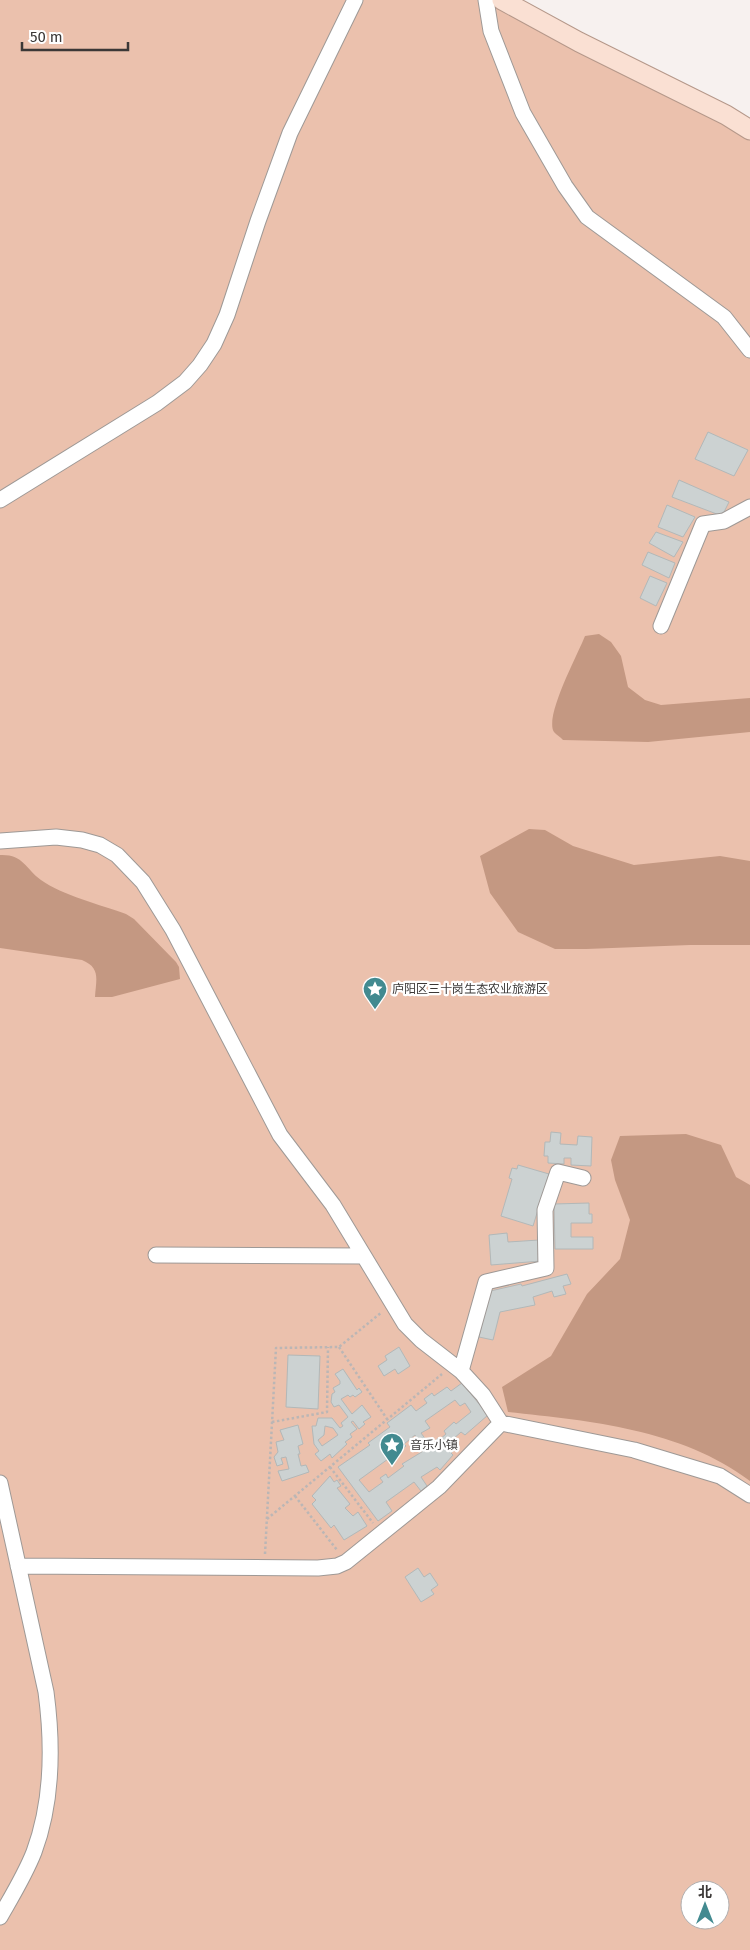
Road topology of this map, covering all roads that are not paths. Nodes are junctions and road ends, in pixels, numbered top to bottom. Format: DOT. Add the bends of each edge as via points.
graph roads {
  1 [pos="355,0"];
  2 [pos="486,0"];
  3 [pos="502,0"];
  4 [pos="750,130"];
  5 [pos="750,350"];
  6 [pos="0,500"];
  7 [pos="750,507"];
  8 [pos="661,626"];
  9 [pos="0,841"];
  10 [pos="583,1178"];
  11 [pos="156,1255"];
  12 [pos="364,1256"];
  13 [pos="457,1368"];
  14 [pos="501,1423"];
  15 [pos="0,1483"];
  16 [pos="750,1495"];
  17 [pos="18,1566"];
  18 [pos="0,1917"];
  1 -- 6 [label="street" via="290,133 227,315 200,365 157,403"];
  2 -- 5 [label="street" via="492,31 523,113 587,217 724,317"];
  3 -- 4 [label="main road"];
  7 -- 8 [label="street" via="724,521 703,524"];
  9 -- 12 [label="street" via="56,837 82,840 117,855 143,882 173,930 280,1135 333,1205"];
  10 -- 13 [label="street" via="558,1172 545,1210 546,1268 486,1282"];
  11 -- 12 [label="street"];
  12 -- 13 [label="street" via="405,1324 420,1340"];
  13 -- 14 [label="street" via="483,1395"];
  14 -- 16 [label="street" via="634,1450 720,1476"];
  14 -- 17 [label="street" via="440,1487 337,1566"];
  15 -- 17 [label="street"];
  17 -- 18 [label="street" via="48,1711 49,1781 34,1851"];
}
